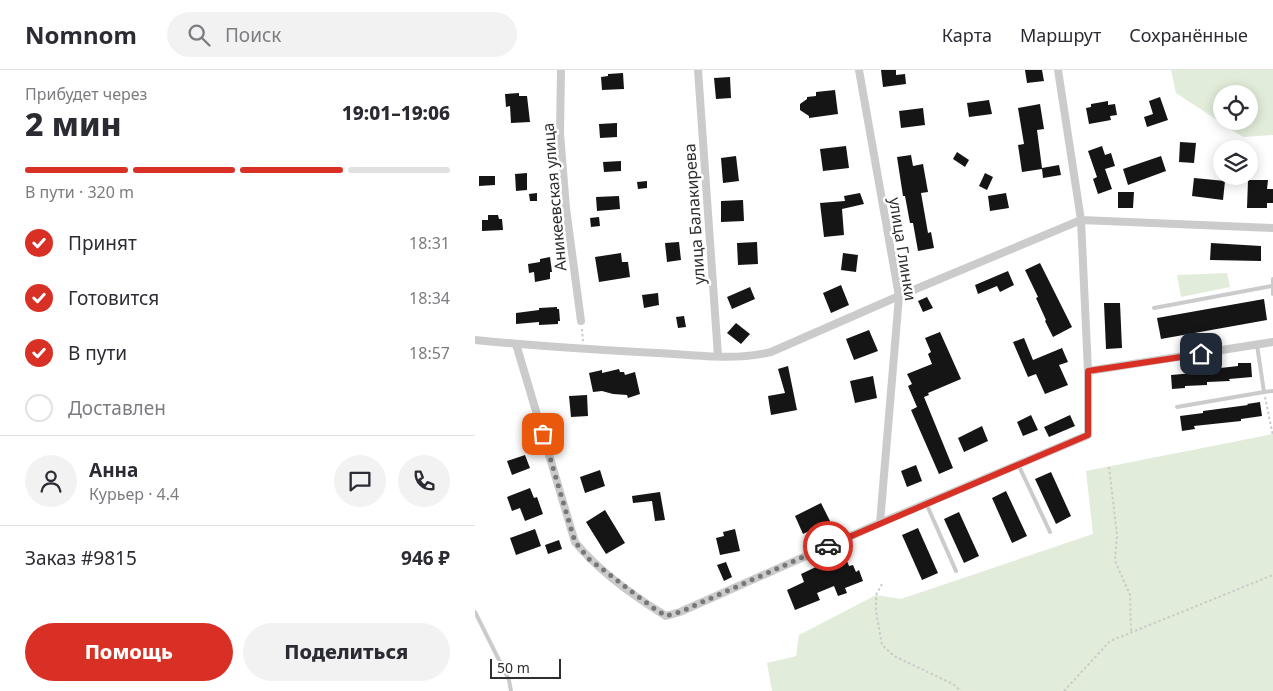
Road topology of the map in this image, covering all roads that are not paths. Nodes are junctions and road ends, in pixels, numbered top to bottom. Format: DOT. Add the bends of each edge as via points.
graph roads {
  1 [pos="561,70"];
  2 [pos="698,70"];
  3 [pos="859,70"];
  4 [pos="1058,70"];
  5 [pos="1081,220"];
  6 [pos="1273,228"];
  7 [pos="1273,279"];
  8 [pos="1272,286"];
  9 [pos="1273,294"];
  10 [pos="899,296"];
  11 [pos="1154,308"];
  12 [pos="581,321"];
  13 [pos="475,340"];
  14 [pos="1273,342"];
  15 [pos="516,344"];
  16 [pos="1257,345"];
  17 [pos="718,356"];
  18 [pos="1088,371"];
  19 [pos="1273,391"];
  20 [pos="1264,392"];
  21 [pos="1177,407"];
  22 [pos="1018,464"];
  23 [pos="926,503"];
  24 [pos="880,523"];
  25 [pos="1050,532"];
  26 [pos="956,571"];
  27 [pos="475,612"];
  28 [pos="511,691"];
  1 -- 12 [label="street, Аникеевская улица" via="560,133"];
  2 -- 17 [label="street, улица Балакирева"];
  3 -- 10 [label="street, улица Глинки"];
  4 -- 5 [label="street"];
  5 -- 6 [label="street"];
  5 -- 10 [label="street"];
  5 -- 18 [label="street"];
  7 -- 8 [label="lane"];
  8 -- 9 [label="lane"];
  8 -- 11 [label="lane"];
  10 -- 17 [label="street" via="771,352"];
  10 -- 24 [label="street, улица Глинки"];
  13 -- 15 [label="street"];
  14 -- 16 [label="street"];
  15 -- 17 [label="street"];
  15 -- 24 [label="street" via="575,542 589,559 666,616"];
  16 -- 18 [label="street"];
  16 -- 20 [label="lane"];
  18 -- 22 [label="street" via="1088,435"];
  19 -- 20 [label="lane"];
  20 -- 21 [label="lane"];
  22 -- 23 [label="street"];
  22 -- 25 [label="lane"];
  23 -- 24 [label="street"];
  23 -- 26 [label="lane"];
  27 -- 28 [label="lane" via="509,680"];
}
